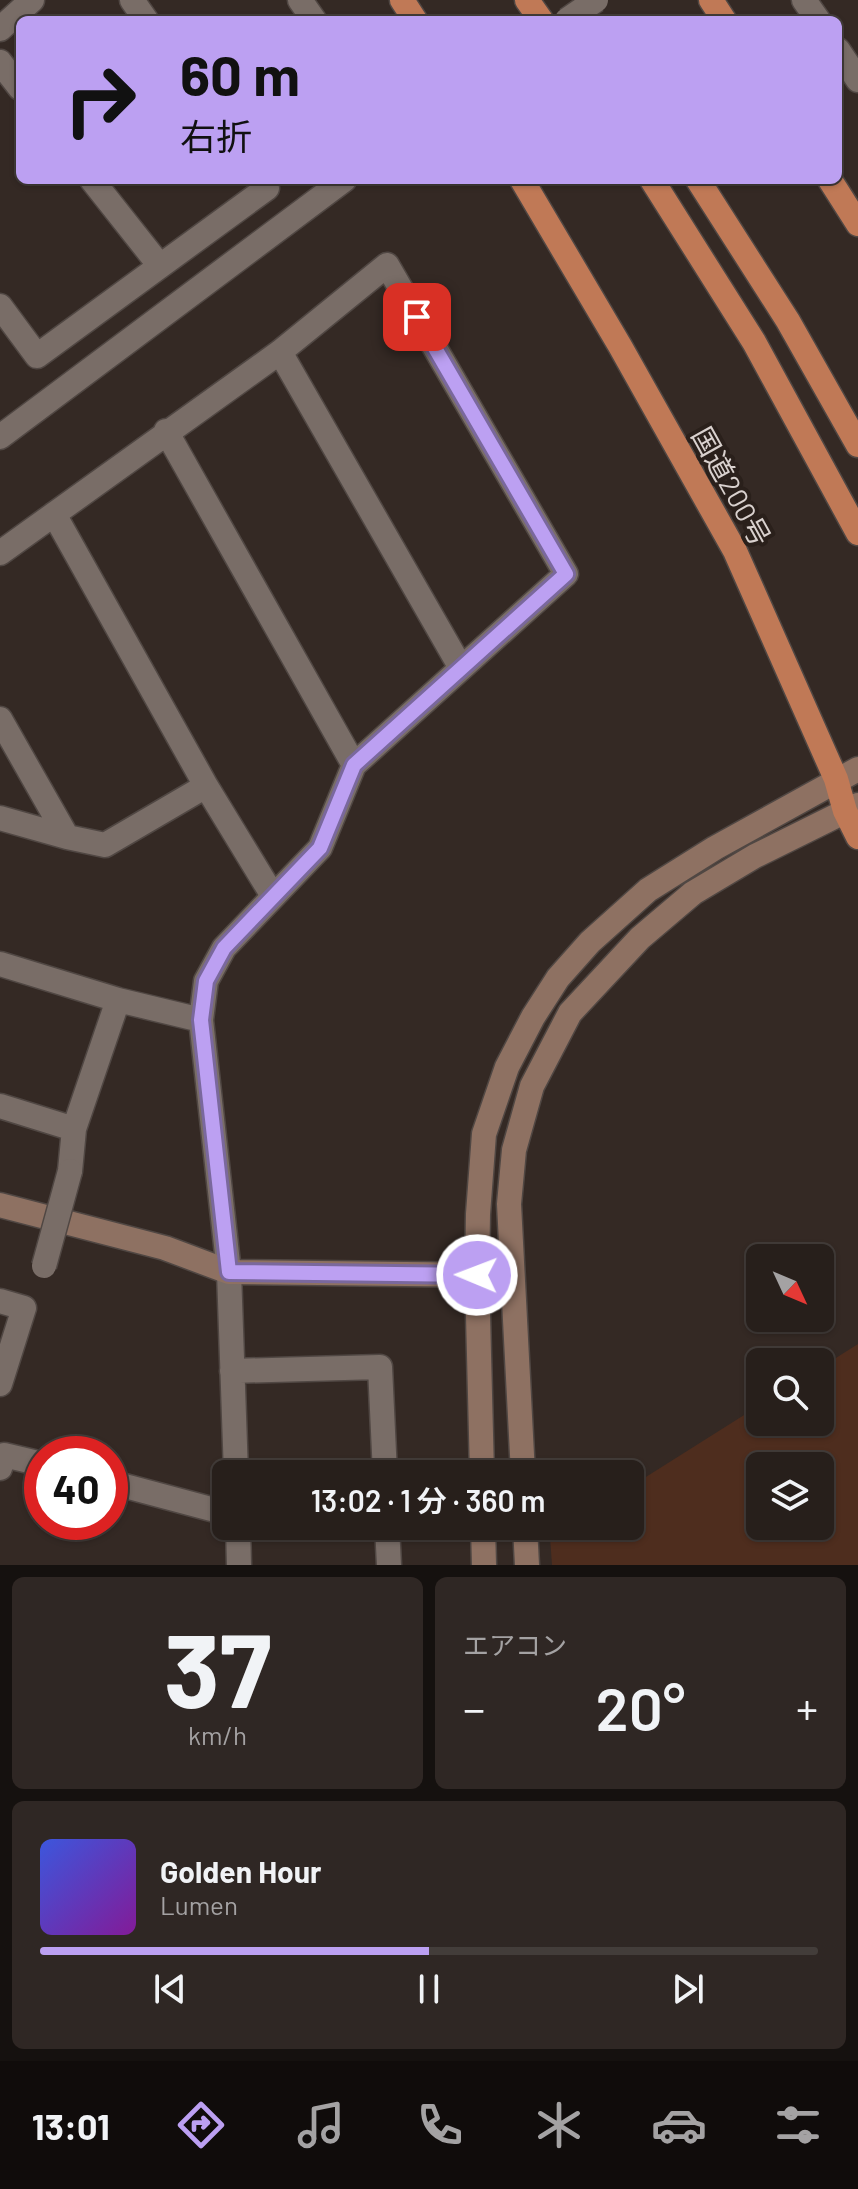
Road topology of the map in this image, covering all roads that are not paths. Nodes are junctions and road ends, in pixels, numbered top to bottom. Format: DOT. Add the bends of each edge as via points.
graph roads {
  1 [pos="32,0"];
  2 [pos="596,0"];
  3 [pos="573,16"];
  4 [pos="0,29"];
  5 [pos="842,56"];
  6 [pos="0,62"];
  7 [pos="858,80"];
  8 [pos="16,83"];
  9 [pos="95,184"];
  10 [pos="268,184"];
  11 [pos="339,184"];
  12 [pos="524,184"];
  13 [pos="655,184"];
  14 [pos="701,184"];
  15 [pos="833,184"];
  16 [pos="858,224"];
  17 [pos="160,266"];
  18 [pos="0,306"];
  19 [pos="280,352"];
  20 [pos="166,431"];
  21 [pos="0,437"];
  22 [pos="858,445"];
  23 [pos="54,514"];
  24 [pos="858,533"];
  25 [pos="0,553"];
  26 [pos="461,668"];
  27 [pos="0,719"];
  28 [pos="354,765"];
  29 [pos="858,769"];
  30 [pos="836,779"];
  31 [pos="206,786"];
  32 [pos="852,808"];
  33 [pos="0,818"];
  34 [pos="67,837"];
  35 [pos="858,837"];
  36 [pos="273,896"];
  37 [pos="0,964"];
  38 [pos="118,1000"];
  39 [pos="201,1020"];
  40 [pos="0,1106"];
  41 [pos="74,1129"];
  42 [pos="0,1205"];
  43 [pos="44,1266"];
  44 [pos="229,1272"];
  45 [pos="477,1275"];
  46 [pos="513,1275"];
  47 [pos="0,1301"];
  48 [pos="232,1371"];
  49 [pos="0,1384"];
  50 [pos="24,1460"];
  51 [pos="235,1460"];
  52 [pos="384,1460"];
  53 [pos="482,1460"];
  54 [pos="522,1460"];
  55 [pos="0,1468"];
  56 [pos="128,1487"];
  57 [pos="212,1509"];
  58 [pos="238,1540"];
  59 [pos="388,1540"];
  60 [pos="483,1540"];
  61 [pos="526,1540"];
  62 [pos="239,1565"];
  63 [pos="389,1565"];
  64 [pos="484,1565"];
  65 [pos="527,1565"];
  1 -- 4 [label="street"];
  2 -- 3 [label="street, bridge"];
  5 -- 7 [label="street"];
  6 -- 8 [label="street"];
  9 -- 17 [label="street"];
  10 -- 17 [label="street"];
  11 -- 21 [label="street"];
  12 -- 30 [label="highway, 国道200号" via="735,551"];
  13 -- 24 [label="highway" via="754,342"];
  14 -- 22 [label="highway" via="788,321"];
  15 -- 16 [label="highway"];
  17 -- 18 [label="street" via="37,356"];
  19 -- 20 [label="street"];
  19 -- 26 [label="street"];
  19 -- 26 [label="street" via="387,265 566,574"];
  20 -- 23 [label="street"];
  20 -- 28 [label="street"];
  23 -- 25 [label="street"];
  23 -- 31 [label="street"];
  26 -- 28 [label="street"];
  27 -- 34 [label="street"];
  28 -- 36 [label="street" via="320,848"];
  29 -- 30 [label="street"];
  30 -- 32 [label="highway, 国道200号"];
  30 -- 45 [label="street" via="648,890 558,978 507,1067 484,1134"];
  31 -- 34 [label="street" via="105,845"];
  31 -- 36 [label="street"];
  32 -- 35 [label="highway, 国道200号"];
  32 -- 46 [label="street" via="693,893 640,938 570,1013 532,1086 514,1150 509,1204"];
  33 -- 34 [label="street"];
  36 -- 39 [label="street" via="224,948 206,981"];
  37 -- 38 [label="street"];
  38 -- 39 [label="street"];
  38 -- 41 [label="street"];
  39 -- 44 [label="street"];
  40 -- 41 [label="street"];
  41 -- 43 [label="street, bridge" via="70,1171"];
  42 -- 44 [label="street" via="165,1248"];
  44 -- 45 [label="street"];
  44 -- 48 [label="street"];
  45 -- 46 [label="street"];
  45 -- 53 [label="street"];
  46 -- 54 [label="street"];
  47 -- 49 [label="street" via="24,1308"];
  48 -- 51 [label="street"];
  48 -- 52 [label="street" via="380,1367"];
  50 -- 55 [label="street" via="4,1455"];
  56 -- 57 [label="street"];
  58 -- 62 [label="street"];
  59 -- 63 [label="street"];
  60 -- 64 [label="street"];
  61 -- 65 [label="street"];
}
